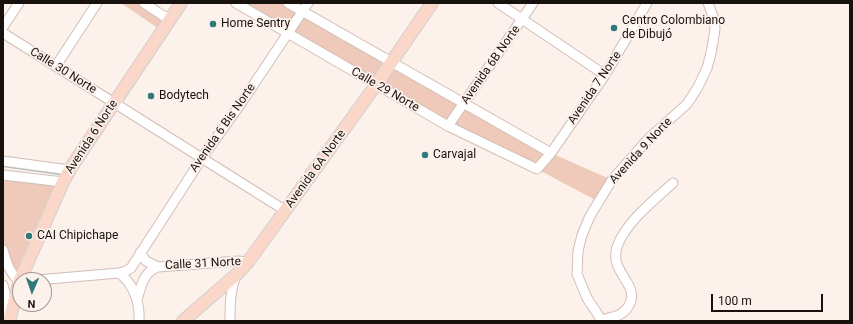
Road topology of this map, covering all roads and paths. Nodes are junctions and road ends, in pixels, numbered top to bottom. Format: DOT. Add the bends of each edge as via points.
graph roads {
  1 [pos="19,3"];
  2 [pos="97,3"];
  3 [pos="144,3"];
  4 [pos="181,3"];
  5 [pos="236,3"];
  6 [pos="288,3"];
  7 [pos="308,3"];
  8 [pos="432,3"];
  9 [pos="498,3"];
  10 [pos="534,3"];
  11 [pos="647,3"];
  12 [pos="708,3"];
  13 [pos="302,11"];
  14 [pos="168,19"];
  15 [pos="522,20"];
  16 [pos="3,28"];
  17 [pos="3,33"];
  18 [pos="288,33"];
  19 [pos="392,61"];
  20 [pos="56,66"];
  21 [pos="605,75"];
  22 [pos="376,84"];
  23 [pos="464,102"];
  24 [pos="114,103"];
  25 [pos="448,126"];
  26 [pos="551,153"];
  27 [pos="202,158"];
  28 [pos="3,161"];
  29 [pos="537,169"];
  30 [pos="69,170"];
  31 [pos="3,175"];
  32 [pos="63,182"];
  33 [pos="673,183"];
  34 [pos="286,211"];
  35 [pos="3,250"];
  36 [pos="140,254"];
  37 [pos="248,262"];
  38 [pos="158,267"];
  39 [pos="12,272"];
  40 [pos="24,272"];
  41 [pos="119,274"];
  42 [pos="237,274"];
  43 [pos="52,279"];
  44 [pos="3,285"];
  45 [pos="137,300"];
  46 [pos="12,308"];
  47 [pos="8,321"];
  48 [pos="139,321"];
  49 [pos="183,321"];
  50 [pos="230,321"];
  51 [pos="602,321"];
  1 -- 16 [label="street"];
  2 -- 20 [label="street"];
  3 -- 14 [label="street"];
  4 -- 14 [label="main road, Avenida 6 Norte"];
  5 -- 18 [label="street, Calle 29 Norte"];
  6 -- 13 [label="street"];
  7 -- 13 [label="street, Avenida 6 Bis Norte"];
  8 -- 19 [label="main road, Avenida 6A Norte"];
  9 -- 15 [label="street"];
  10 -- 15 [label="street, Avenida 6B Norte"];
  11 -- 21 [label="street, Avenida 7 Norte"];
  12 -- 51 [label="street, Avenida 9 Norte" via="715,29 712,54 698,87 687,104 649,138 612,180 590,216 582,235 577,274 587,298"];
  13 -- 18 [label="street, Avenida 6 Bis Norte"];
  13 -- 19 [label="street"];
  14 -- 24 [label="main road, Avenida 6 Norte"];
  15 -- 21 [label="street"];
  15 -- 23 [label="street, Avenida 6B Norte"];
  17 -- 20 [label="street, Calle 30 Norte"];
  18 -- 22 [label="street, Calle 29 Norte"];
  18 -- 27 [label="street, Avenida 6 Bis Norte"];
  19 -- 22 [label="main road, Avenida 6A Norte"];
  19 -- 23 [label="street"];
  20 -- 24 [label="street, Calle 30 Norte"];
  21 -- 26 [label="street, Avenida 7 Norte"];
  22 -- 25 [label="street, Calle 29 Norte"];
  22 -- 34 [label="main road, Avenida 6A Norte"];
  23 -- 25 [label="street, Avenida 6B Norte"];
  23 -- 26 [label="street"];
  24 -- 27 [label="street, Calle 30 Norte"];
  24 -- 30 [label="main road, Avenida 6 Norte"];
  25 -- 29 [label="street, Calle 29 Norte"];
  26 -- 29 [label="street, Avenida 7 Norte"];
  27 -- 34 [label="street, Calle 30 Norte"];
  27 -- 36 [label="street, Avenida 6 Bis Norte"];
  28 -- 30 [label="street"];
  30 -- 32 [label="main road, Avenida 6 Norte"];
  31 -- 32 [label="street"];
  32 -- 40 [label="main road, Avenida 6 Norte"];
  33 -- 51 [label="street" via="646,207 618,246 615,256 617,266 631,290 631,300 619,315"];
  34 -- 37 [label="main road, Avenida 6A Norte"];
  35 -- 39 [label="street"];
  36 -- 38 [label="street" via="146,261"];
  36 -- 41 [label="street, Avenida 6 Bis Norte" via="131,268"];
  37 -- 38 [label="street, Calle 31 Norte"];
  37 -- 42 [label="main road, Avenida 6A Norte"];
  38 -- 45 [label="street" via="146,274"];
  41 -- 43 [label="street"];
  41 -- 45 [label="street" via="129,283"];
  42 -- 49 [label="main road, Avenida 6A Norte"];
  42 -- 50 [label="street" via="230,298"];
  44 -- 47 [label="street"];
  45 -- 48 [label="street"];
  46 -- 47 [label="main road, Avenida 6 Norte"];
}
